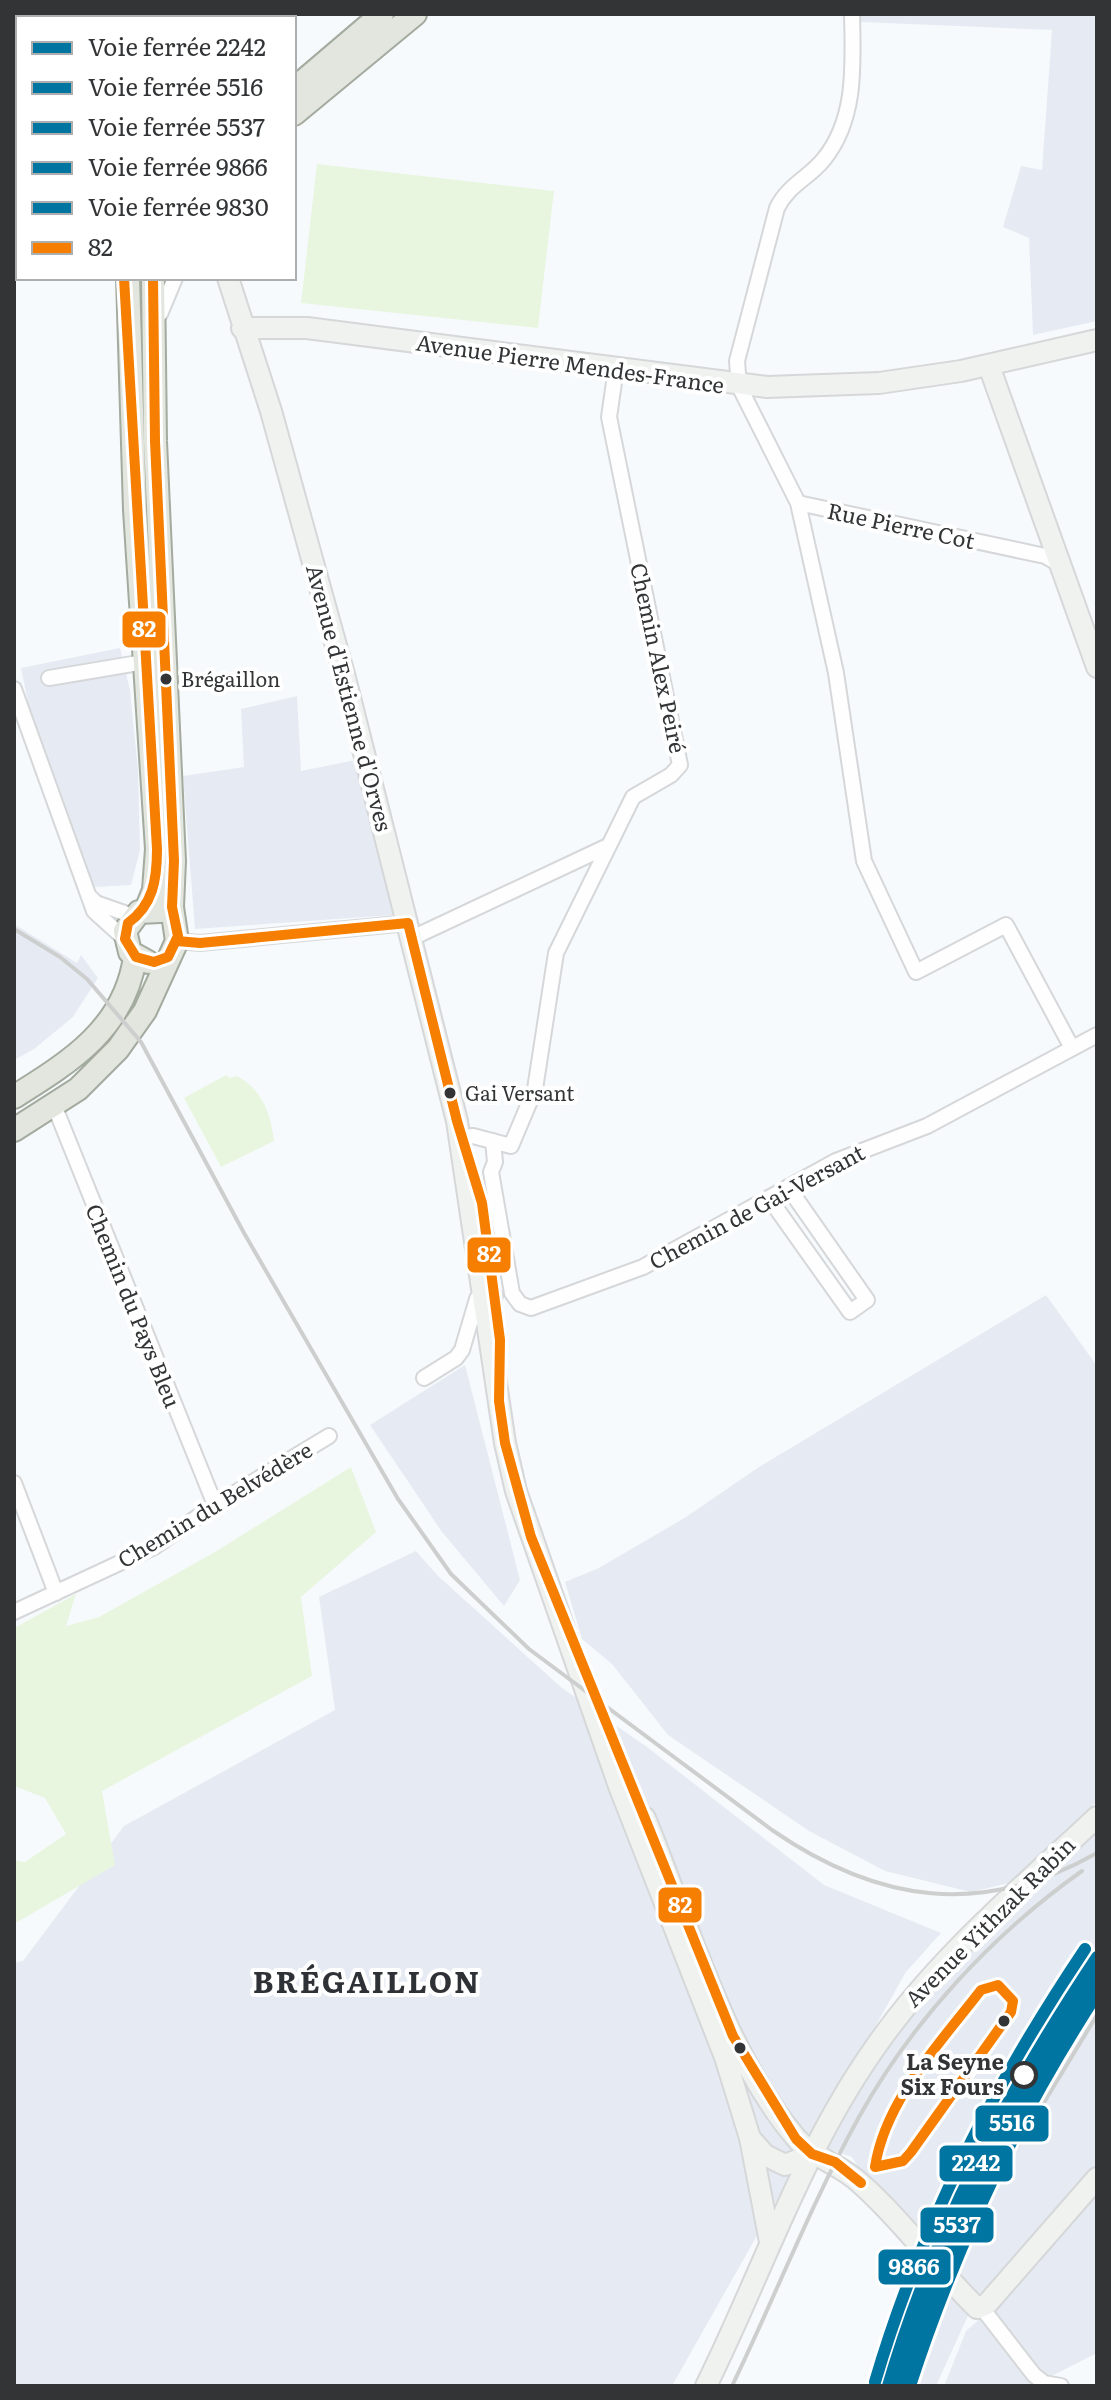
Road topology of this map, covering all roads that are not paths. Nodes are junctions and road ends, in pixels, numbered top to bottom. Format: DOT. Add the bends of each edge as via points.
graph roads {
  1 [pos="382,14"];
  2 [pos="415,14"];
  3 [pos="852,14"];
  4 [pos="296,87"];
  5 [pos="296,112"];
  6 [pos="126,280"];
  7 [pos="153,280"];
  8 [pos="174,280"];
  9 [pos="230,291"];
  10 [pos="242,328"];
  11 [pos="307,328"];
  12 [pos="1097,340"];
  13 [pos="152,341"];
  14 [pos="1030,358"];
  15 [pos="989,366"];
  16 [pos="616,369"];
  17 [pos="739,386"];
  18 [pos="1000,402"];
  19 [pos="798,503"];
  20 [pos="1045,528"];
  21 [pos="1005,549"];
  22 [pos="1059,564"];
  23 [pos="144,662"];
  24 [pos="1097,667"];
  25 [pos="49,678"];
  26 [pos="14,689"];
  27 [pos="608,846"];
  28 [pos="563,867"];
  29 [pos="586,888"];
  30 [pos="88,896"];
  31 [pos="140,913"];
  32 [pos="410,930"];
  33 [pos="173,940"];
  34 [pos="130,948"];
  35 [pos="1097,1035"];
  36 [pos="1072,1048"];
  37 [pos="14,1097"];
  38 [pos="54,1105"];
  39 [pos="14,1130"];
  40 [pos="460,1132"];
  41 [pos="493,1141"];
  42 [pos="511,1146"];
  43 [pos="494,1186"];
  44 [pos="788,1187"];
  45 [pos="769,1198"];
  46 [pos="490,1296"];
  47 [pos="424,1378"];
  48 [pos="329,1436"];
  49 [pos="14,1483"];
  50 [pos="215,1505"];
  51 [pos="56,1593"];
  52 [pos="14,1612"];
  53 [pos="1097,1817"];
  54 [pos="726,2039"];
  55 [pos="750,2138"];
  56 [pos="812,2154"];
  57 [pos="1097,2178"];
  58 [pos="770,2242"];
  59 [pos="982,2308"];
  60 [pos="706,2386"];
  61 [pos="1061,2386"];
  1 -- 4 [label="main road"];
  2 -- 5 [label="main road"];
  3 -- 17 [label="street" via="849,101 825,159 785,192 777,208 737,361"];
  6 -- 23 [label="main road"];
  7 -- 13 [label="main road"];
  8 -- 13 [label="street"];
  9 -- 10 [label="street, Avenue d'Estienne d'Orves"];
  9 -- 11 [label="street"];
  10 -- 11 [label="street"];
  10 -- 32 [label="street, Avenue d'Estienne d'Orves" via="288,469"];
  11 -- 16 [label="street, Avenue Pierre Mendes-France"];
  12 -- 14 [label="street"];
  13 -- 33 [label="main road"];
  14 -- 15 [label="street"];
  14 -- 18 [label="street" via="1008,380"];
  15 -- 17 [label="street" via="879,383"];
  15 -- 18 [label="street"];
  16 -- 17 [label="street, Avenue Pierre Mendes-France"];
  16 -- 27 [label="street, Chemin Alex Peiré" via="609,417 680,765 633,797"];
  17 -- 19 [label="street, Avenue Pierre Mendes-France"];
  18 -- 20 [label="street"];
  19 -- 21 [label="street, Rue Pierre Cot"];
  19 -- 36 [label="street, Avenue Pierre Mendes-France" via="836,673 864,861 896,935 916,972 1006,925"];
  20 -- 21 [label="street" via="1034,544"];
  20 -- 22 [label="street"];
  21 -- 22 [label="street, Rue Pierre Cot"];
  22 -- 24 [label="street"];
  23 -- 25 [label="street"];
  23 -- 31 [label="main road" via="157,849 154,890"];
  26 -- 30 [label="street"];
  27 -- 28 [label="street"];
  27 -- 29 [label="street, Chemin Alex Peiré"];
  28 -- 29 [label="street"];
  28 -- 32 [label="street"];
  29 -- 42 [label="street, Chemin Alex Peiré" via="556,953 535,1089"];
  30 -- 31 [label="street" via="96,903"];
  30 -- 34 [label="street" via="103,922"];
  31 -- 33 [label="main road" via="161,911"];
  31 -- 34 [label="main road" via="128,923"];
  32 -- 33 [label="street"];
  32 -- 40 [label="street, Avenue d'Estienne d'Orves"];
  33 -- 34 [label="main road" via="148,962"];
  33 -- 38 [label="main road" via="145,1011 125,1040 78,1089"];
  34 -- 37 [label="main road" via="125,994 101,1032 85,1050"];
  35 -- 36 [label="street, Chemin de Gai-Versant"];
  36 -- 44 [label="street, Chemin de Gai-Versant" via="927,1126 836,1161"];
  38 -- 39 [label="main road"];
  38 -- 50 [label="street, Chemin du Pays Bleu"];
  40 -- 41 [label="street"];
  40 -- 46 [label="street, Avenue d'Estienne d'Orves"];
  41 -- 42 [label="street"];
  41 -- 43 [label="street, Chemin de Gai-Versant"];
  42 -- 43 [label="street"];
  43 -- 45 [label="street, Chemin de Gai-Versant" via="512,1293 531,1308 643,1267"];
  44 -- 45 [label="street, Chemin de Gai-Versant"];
  44 -- 45 [label="street" via="867,1300 850,1312"];
  46 -- 47 [label="street" via="472,1306 467,1338 456,1358"];
  46 -- 54 [label="street, Avenue d'Estienne d'Orves" via="499,1401 516,1491"];
  48 -- 50 [label="street, Chemin du Belvédère"];
  49 -- 51 [label="street"];
  50 -- 51 [label="street, Chemin du Belvédère" via="154,1547"];
  51 -- 52 [label="street, Chemin du Belvédère"];
  53 -- 56 [label="street, Avenue Yithzak Rabin" via="924,1985 872,2052"];
  54 -- 55 [label="street, Avenue d'Estienne d'Orves"];
  54 -- 56 [label="street, Avenue d'Estienne d'Orves"];
  55 -- 56 [label="street" via="765,2155 785,2165"];
  55 -- 58 [label="street, Avenue d'Estienne d'Orves"];
  56 -- 58 [label="street, Avenue Yithzak Rabin"];
  56 -- 59 [label="street" via="835,2162 861,2183 960,2292"];
  57 -- 59 [label="street"];
  58 -- 60 [label="street, Avenue Yithzak Rabin"];
  59 -- 61 [label="street" via="1034,2375"];
}
